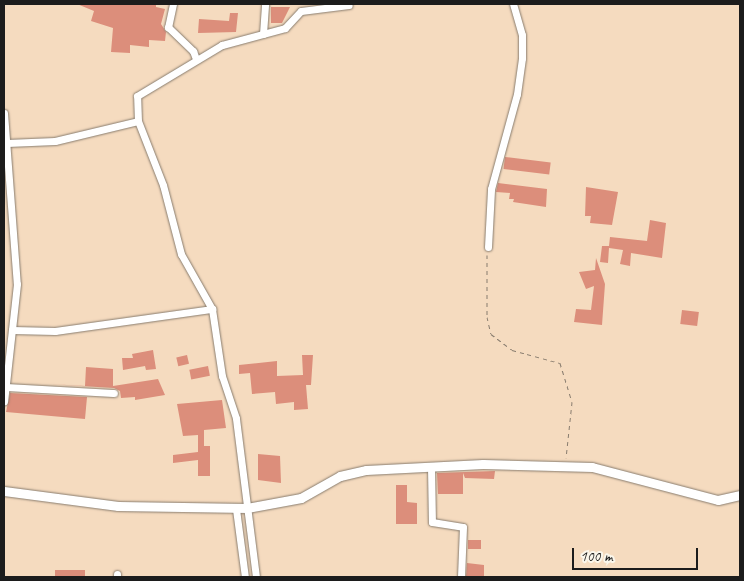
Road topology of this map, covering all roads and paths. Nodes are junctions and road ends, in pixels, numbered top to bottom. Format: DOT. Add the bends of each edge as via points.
graph roads {
  1 [pos="173,4"];
  2 [pos="265,4"];
  3 [pos="513,4"];
  4 [pos="349,5"];
  5 [pos="262,34"];
  6 [pos="196,59"];
  7 [pos="4,113"];
  8 [pos="138,121"];
  9 [pos="7,143"];
  10 [pos="488,247"];
  11 [pos="212,309"];
  12 [pos="12,330"];
  13 [pos="5,387"];
  14 [pos="114,393"];
  15 [pos="4,401"];
  16 [pos="565,466"];
  17 [pos="431,467"];
  18 [pos="4,490"];
  19 [pos="740,494"];
  20 [pos="236,508"];
  21 [pos="247,508"];
  22 [pos="245,577"];
  23 [pos="256,577"];
  24 [pos="461,577"];
  1 -- 6 [label="street" via="168,26 194,51"];
  2 -- 5 [label="street"];
  3 -- 10 [label="street" via="522,35 522,58 517,94 491,189"];
  4 -- 5 [label="street" via="301,11 285,28"];
  5 -- 6 [label="street" via="222,45"];
  6 -- 8 [label="street" via="137,96"];
  7 -- 9 [label="street"];
  8 -- 9 [label="street" via="55,141"];
  8 -- 11 [label="street" via="163,185 181,254"];
  9 -- 12 [label="street" via="17,284"];
  10 -- 16 [label="path" via="487,317 491,334 512,350 560,363 572,402"];
  11 -- 12 [label="street" via="55,331"];
  11 -- 21 [label="street" via="222,376 236,418"];
  12 -- 13 [label="street"];
  13 -- 14 [label="street"];
  13 -- 15 [label="street"];
  16 -- 17 [label="street" via="483,464"];
  16 -- 19 [label="street" via="592,467 718,500"];
  17 -- 21 [label="street" via="366,470 340,476 301,498"];
  17 -- 24 [label="street" via="432,522 461,524 464,527"];
  18 -- 20 [label="street" via="118,506"];
  20 -- 21 [label="street"];
  20 -- 22 [label="street"];
  21 -- 23 [label="street"];
}
